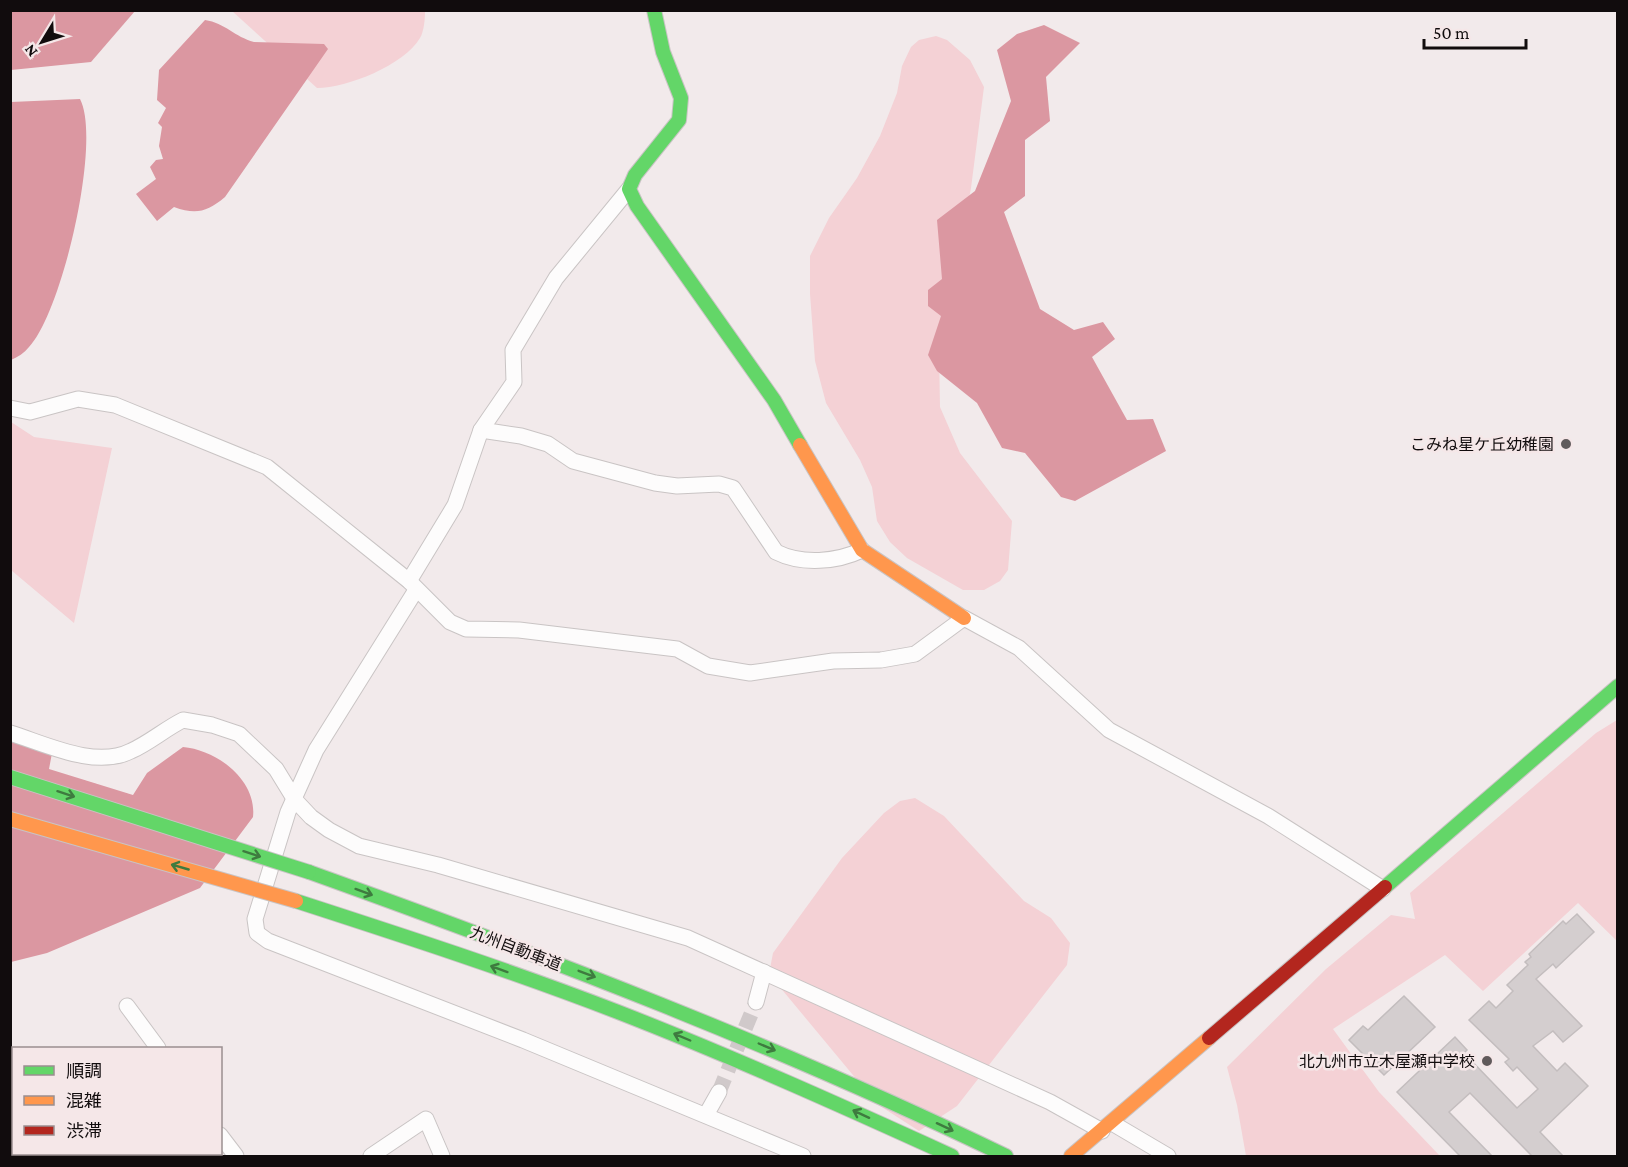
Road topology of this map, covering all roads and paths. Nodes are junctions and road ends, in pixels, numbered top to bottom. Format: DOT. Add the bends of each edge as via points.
graph roads {
  1 [pos="654,10"];
  2 [pos="629,189"];
  3 [pos="10,408"];
  4 [pos="481,430"];
  5 [pos="862,550"];
  6 [pos="413,586"];
  7 [pos="964,618"];
  8 [pos="1617,686"];
  9 [pos="10,733"];
  10 [pos="10,777"];
  11 [pos="295,800"];
  12 [pos="10,819"];
  13 [pos="1383,888"];
  14 [pos="764,972"];
  15 [pos="756,1002"];
  16 [pos="127,1006"];
  17 [pos="157,1047"];
  18 [pos="718,1092"];
  19 [pos="706,1115"];
  20 [pos="1107,1127"];
  21 [pos="222,1138"];
  22 [pos="236,1156"];
  23 [pos="371,1156"];
  24 [pos="442,1156"];
  25 [pos="803,1156"];
  26 [pos="952,1156"];
  27 [pos="1006,1156"];
  28 [pos="1071,1156"];
  29 [pos="1168,1156"];
  1 -- 2 [label="main road" via="663,52 681,98 678,120"];
  2 -- 4 [label="street" via="551,287 513,350 514,382"];
  2 -- 5 [label="main road" via="774,400"];
  3 -- 6 [label="street" via="30,412 78,399 94,400 188,432 267,467"];
  4 -- 5 [label="street" via="548,444 573,461 656,483 719,484 733,488 776,552 787,558 844,558"];
  4 -- 6 [label="street" via="455,506"];
  5 -- 7 [label="main road"];
  6 -- 7 [label="street" via="450,622 466,629 519,630 677,649 708,666 750,673 915,654"];
  6 -- 11 [label="street" via="316,750"];
  7 -- 13 [label="street" via="1018,648 1109,730 1268,816"];
  8 -- 13 [label="main road"];
  9 -- 11 [label="street" via="79,754 107,757 130,752 183,720 196,721 239,734 276,769"];
  10 -- 27 [label="main road, 九州自動車道, one-way, bridge" via="309,872 670,1006 841,1078"];
  11 -- 14 [label="street" via="328,830 359,846 688,938"];
  11 -- 19 [label="street" via="255,919 257,933 268,941"];
  26 -- 12 [label="main road, 九州自動車道, one-way, bridge" via="661,1029 468,957 296,901"];
  13 -- 20 [label="main road"];
  14 -- 15 [label="street"];
  14 -- 20 [label="street"];
  16 -- 17 [label="street"];
  18 -- 19 [label="street"];
  19 -- 25 [label="street"];
  20 -- 28 [label="main road"];
  20 -- 29 [label="street"];
  21 -- 22 [label="street"];
  23 -- 24 [label="street" via="426,1119"];
}
